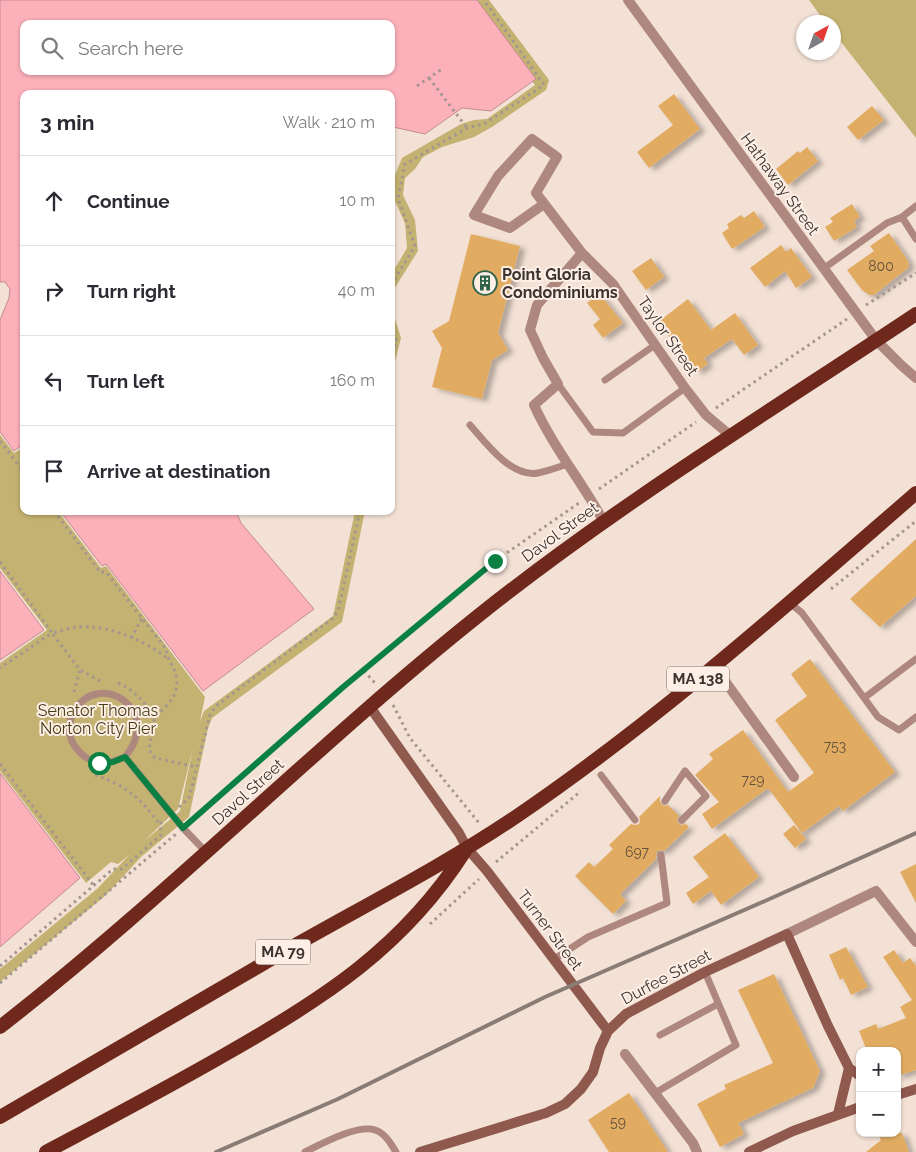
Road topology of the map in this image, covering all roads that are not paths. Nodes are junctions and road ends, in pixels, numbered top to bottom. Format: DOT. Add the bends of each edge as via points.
graph roads {
  1 [pos="628,0"];
  2 [pos="544,204"];
  3 [pos="916,206"];
  4 [pos="902,217"];
  5 [pos="916,239"];
  6 [pos="582,253"];
  7 [pos="823,269"];
  8 [pos="916,314"];
  9 [pos="876,340"];
  10 [pos="655,345"];
  11 [pos="916,378"];
  12 [pos="605,380"];
  13 [pos="558,384"];
  14 [pos="685,388"];
  15 [pos="470,425"];
  16 [pos="731,436"];
  17 [pos="568,464"];
  18 [pos="916,493"];
  19 [pos="604,522"];
  20 [pos="790,603"];
  21 [pos="916,659"];
  22 [pos="720,661"];
  23 [pos="864,698"];
  24 [pos="370,707"];
  25 [pos="916,717"];
  26 [pos="125,757"];
  27 [pos="602,775"];
  28 [pos="794,777"];
  29 [pos="665,801"];
  30 [pos="635,820"];
  31 [pos="682,820"];
  32 [pos="467,848"];
  33 [pos="206,852"];
  34 [pos="661,855"];
  35 [pos="787,934"];
  36 [pos="916,942"];
  37 [pos="552,960"];
  38 [pos="705,972"];
  39 [pos="718,1004"];
  40 [pos="0,1027"];
  41 [pos="608,1031"];
  42 [pos="660,1035"];
  43 [pos="625,1054"];
  44 [pos="849,1068"];
  45 [pos="856,1073"];
  46 [pos="916,1089"];
  47 [pos="655,1093"];
  48 [pos="901,1094"];
  49 [pos="856,1108"];
  50 [pos="838,1114"];
  51 [pos="0,1117"];
  52 [pos="46,1152"];
  53 [pos="305,1152"];
  54 [pos="396,1152"];
  55 [pos="420,1152"];
  56 [pos="697,1152"];
  57 [pos="749,1152"];
  1 -- 7 [label="street, Hathaway Street"];
  2 -- 2 [label="street" via="510,228 474,214 498,176 532,139 556,157 536,192"];
  2 -- 6 [label="street, Taylor Street"];
  3 -- 4 [label="lane"];
  4 -- 5 [label="lane"];
  4 -- 7 [label="lane" via="887,223"];
  6 -- 10 [label="street, Taylor Street" via="613,284"];
  6 -- 13 [label="street" via="537,305 530,330"];
  7 -- 9 [label="street, Hathaway Street"];
  8 -- 9 [label="highway, Davol Street"];
  9 -- 11 [label="street, Hathaway Street"];
  9 -- 16 [label="highway, Davol Street"];
  10 -- 12 [label="lane"];
  10 -- 14 [label="street, Taylor Street"];
  13 -- 14 [label="lane" via="593,432 623,433"];
  13 -- 17 [label="street" via="534,405 546,431"];
  14 -- 16 [label="street, Taylor Street" via="706,415"];
  15 -- 17 [label="lane" via="492,451 520,472 536,474"];
  16 -- 19 [label="highway, Davol Street"];
  17 -- 19 [label="street"];
  18 -- 20 [label="highway, MA 138"];
  19 -- 24 [label="highway, Davol Street" via="482,613"];
  20 -- 22 [label="highway, MA 138"];
  20 -- 23 [label="lane" via="802,613"];
  21 -- 23 [label="lane"];
  22 -- 28 [label="street" via="722,677"];
  22 -- 32 [label="highway, MA 138" via="602,754"];
  23 -- 25 [label="lane" via="878,717 899,730"];
  24 -- 32 [label="main road, Turner Street"];
  24 -- 33 [label="highway, Davol Street"];
  26 -- 26 [label="lane" via="136,738 135,714 126,702 115,695 103,693 83,700 72,715 69,726 73,744 89,759 99,763"];
  26 -- 33 [label="lane"];
  27 -- 30 [label="lane"];
  29 -- 31 [label="lane" via="685,771 706,796"];
  32 -- 37 [label="main road, Turner Street"];
  32 -- 51 [label="highway, MA 79"];
  32 -- 52 [label="highway" via="439,890 391,942 344,981 281,1023"];
  33 -- 40 [label="highway, Davol Street"];
  34 -- 37 [label="lane" via="667,902 588,937"];
  35 -- 36 [label="street, Durfee Street" via="876,891"];
  35 -- 38 [label="main road, Durfee Street"];
  35 -- 44 [label="main road"];
  37 -- 41 [label="main road, Turner Street"];
  38 -- 39 [label="lane"];
  38 -- 41 [label="main road, Durfee Street" via="626,1014"];
  39 -- 42 [label="lane"];
  39 -- 47 [label="lane" via="736,1045"];
  41 -- 55 [label="main road, Durfee Street" via="593,1072 581,1090 565,1104 546,1113"];
  43 -- 47 [label="street"];
  44 -- 45 [label="main road"];
  44 -- 50 [label="main road"];
  46 -- 48 [label="main road"];
  47 -- 56 [label="street"];
  49 -- 50 [label="main road"];
  50 -- 57 [label="main road" via="794,1130"];
  53 -- 54 [label="lane" via="350,1133 370,1129 382,1134"];
}
